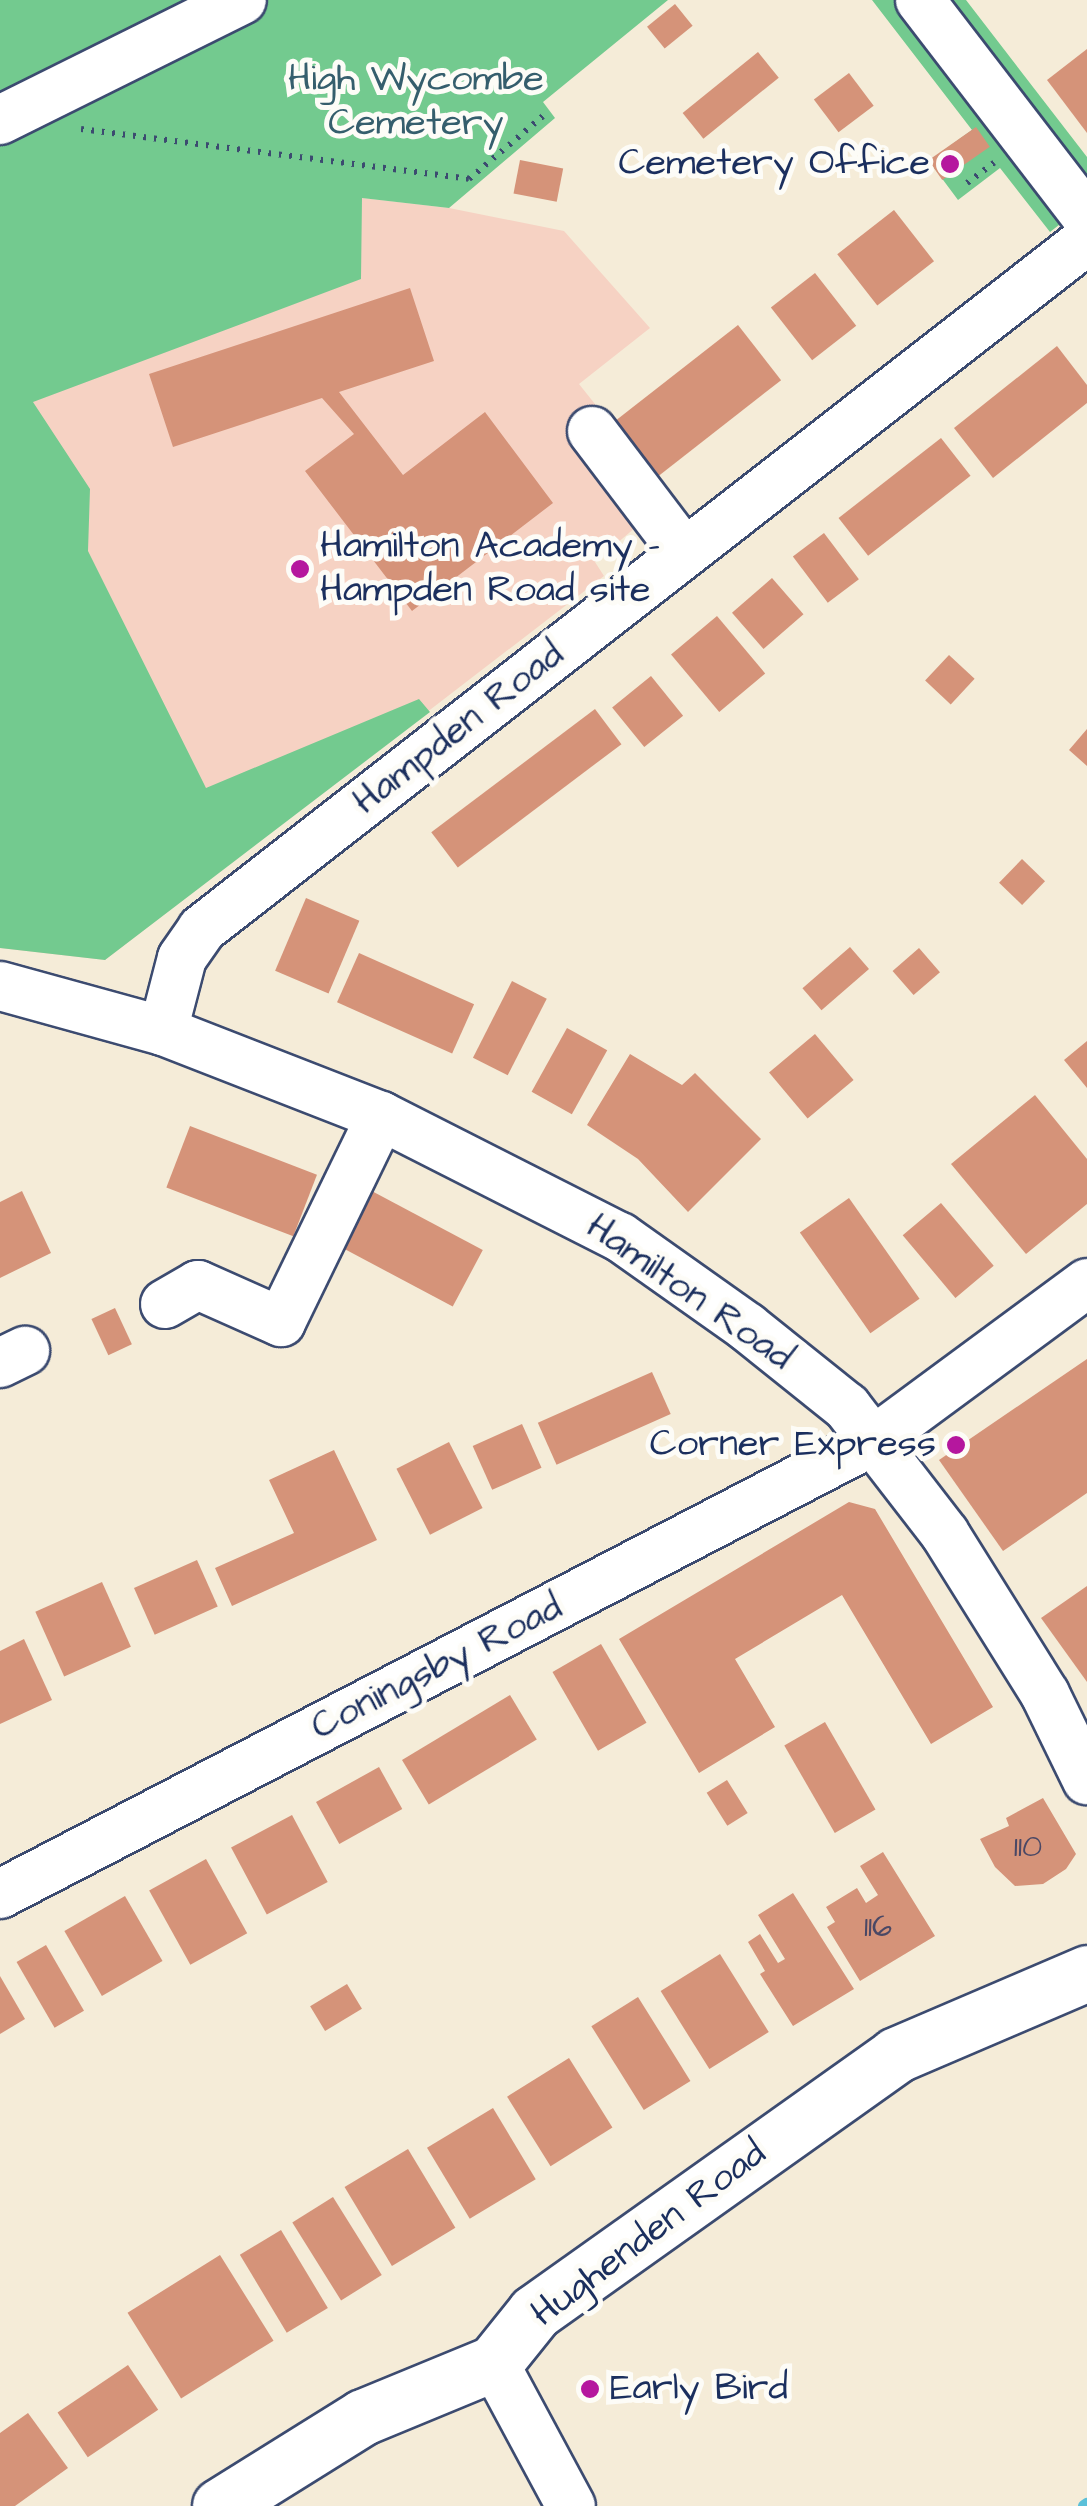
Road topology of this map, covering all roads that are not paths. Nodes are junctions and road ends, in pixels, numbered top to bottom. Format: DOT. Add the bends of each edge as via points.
graph roads {
  1 [pos="242,0"];
  2 [pos="920,0"];
  3 [pos="21,110"];
  4 [pos="1087,218"];
  5 [pos="1087,240"];
  6 [pos="592,431"];
  7 [pos="684,552"];
  8 [pos="0,986"];
  9 [pos="163,1031"];
  10 [pos="381,1116"];
  11 [pos="1087,1282"];
  12 [pos="165,1304"];
  13 [pos="873,1440"];
  14 [pos="1087,1780"];
  15 [pos="0,1894"];
  16 [pos="1087,1974"];
  17 [pos="494,2362"];
  18 [pos="220,2506"];
  19 [pos="571,2506"];
  1 -- 3 [label="street"];
  2 -- 4 [label="street"];
  5 -- 7 [label="street, Hampden Road"];
  6 -- 7 [label="street"];
  7 -- 9 [label="street, Hampden Road" via="202,929 182,958"];
  8 -- 9 [label="street, Hamilton Road"];
  9 -- 10 [label="street, Hamilton Road"];
  10 -- 12 [label="street" via="281,1322 198,1285"];
  10 -- 13 [label="street, Hamilton Road" via="620,1237 847,1407"];
  11 -- 13 [label="street, Coningsby Road"];
  13 -- 14 [label="street, Hamilton Road" via="945,1534 1045,1694"];
  13 -- 15 [label="street, Coningsby Road"];
  16 -- 17 [label="main road, Hughenden Road" via="896,2055 535,2312"];
  17 -- 18 [label="main road" via="363,2417"];
  17 -- 19 [label="street"];
}
